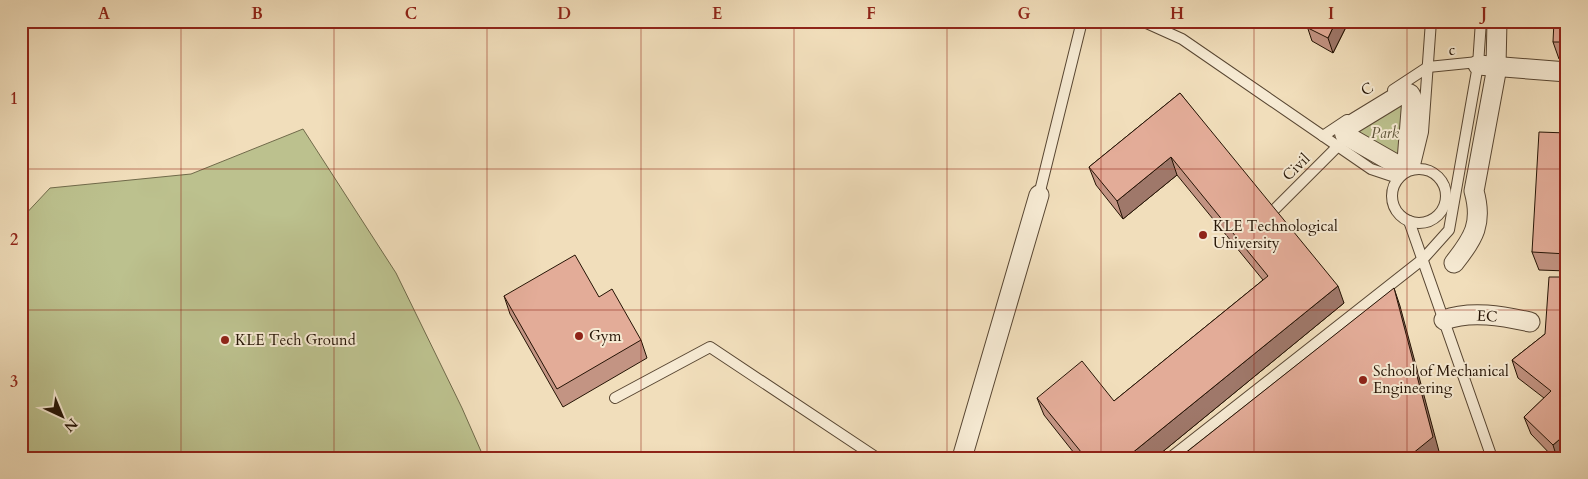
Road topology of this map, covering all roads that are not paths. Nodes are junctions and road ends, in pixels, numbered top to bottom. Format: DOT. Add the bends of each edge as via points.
graph roads {
  1 [pos="1082,21"];
  2 [pos="1142,21"];
  3 [pos="1431,21"];
  4 [pos="1481,21"];
  5 [pos="1497,21"];
  6 [pos="1487,65"];
  7 [pos="1428,67"];
  8 [pos="1567,72"];
  9 [pos="1323,136"];
  10 [pos="1338,146"];
  11 [pos="1414,169"];
  12 [pos="1398,178"];
  13 [pos="1039,195"];
  14 [pos="1275,209"];
  15 [pos="1409,221"];
  16 [pos="1423,260"];
  17 [pos="1454,262"];
  18 [pos="1444,320"];
  19 [pos="1530,322"];
  20 [pos="615,398"];
  21 [pos="877,458"];
  22 [pos="962,458"];
  23 [pos="1170,458"];
  24 [pos="1492,458"];
  1 -- 13 [label="lane"];
  2 -- 9 [label="lane" via="1182,39"];
  3 -- 7 [label="lane"];
  4 -- 6 [label="lane"];
  5 -- 6 [label="street"];
  6 -- 7 [label="lane, c"];
  6 -- 8 [label="street"];
  6 -- 16 [label="lane" via="1449,230"];
  6 -- 17 [label="street" via="1474,191 1478,222 1466,249"];
  7 -- 9 [label="lane, C"];
  7 -- 11 [label="lane" via="1423,132"];
  9 -- 10 [label="lane"];
  10 -- 12 [label="lane" via="1371,169"];
  10 -- 14 [label="lane, Civil"];
  11 -- 12 [label="lane"];
  11 -- 15 [label="lane" via="1423,168 1440,177 1447,195 1440,213 1433,219 1424,223"];
  12 -- 15 [label="lane" via="1392,196 1395,209"];
  13 -- 22 [label="street"];
  15 -- 16 [label="lane"];
  16 -- 18 [label="lane"];
  16 -- 23 [label="lane"];
  18 -- 19 [label="street, EC" via="1457,315 1484,315"];
  18 -- 24 [label="lane"];
  20 -- 21 [label="lane" via="710,347"];
}
